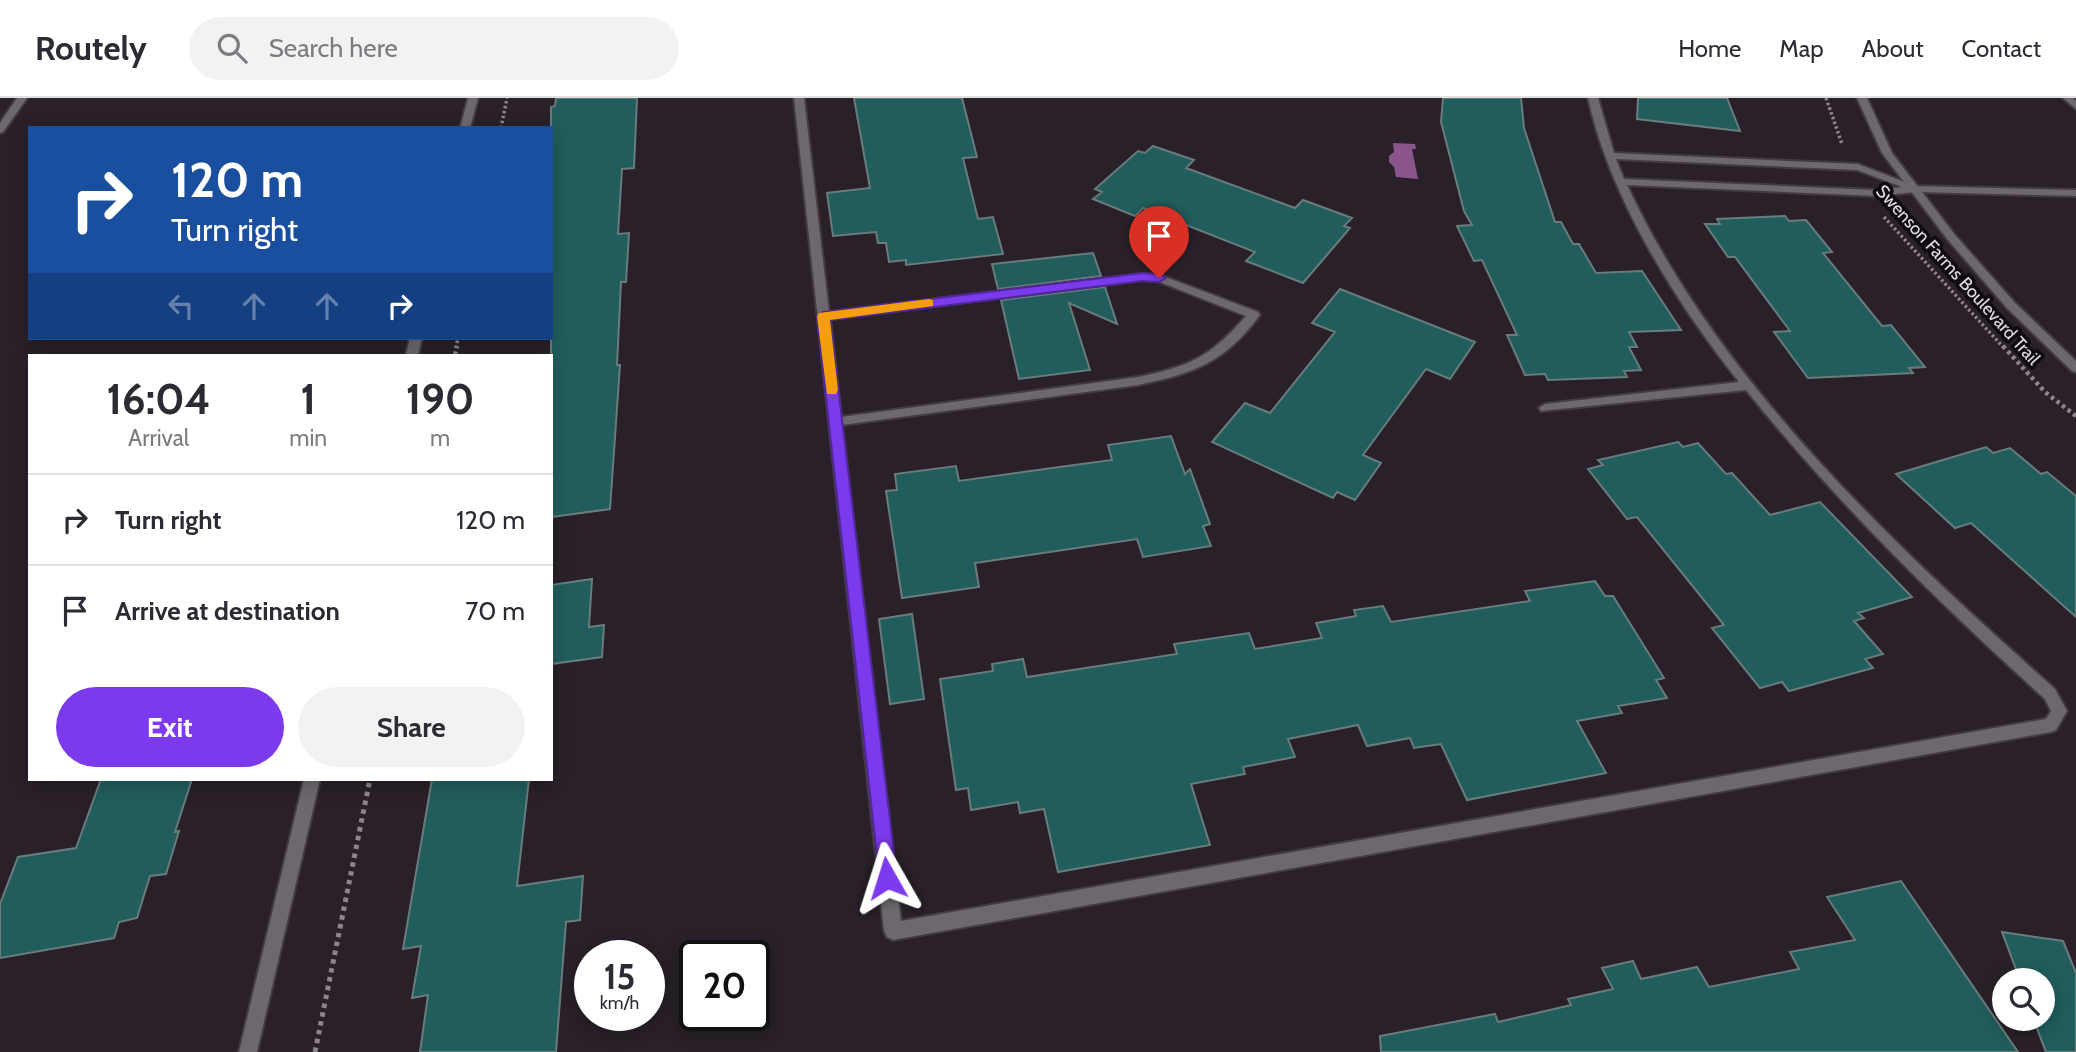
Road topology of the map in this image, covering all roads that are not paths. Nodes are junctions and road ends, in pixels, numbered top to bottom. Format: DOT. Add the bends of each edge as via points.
graph roads {
  1 [pos="22,98"];
  2 [pos="472,98"];
  3 [pos="799,98"];
  4 [pos="1593,98"];
  5 [pos="1862,98"];
  6 [pos="2068,98"];
  7 [pos="2076,106"];
  8 [pos="466,126"];
  9 [pos="0,130"];
  10 [pos="1611,156"];
  11 [pos="1621,182"];
  12 [pos="1916,189"];
  13 [pos="2076,193"];
  14 [pos="823,316"];
  15 [pos="2076,368"];
  16 [pos="1749,385"];
  17 [pos="1545,408"];
  18 [pos="835,422"];
  19 [pos="312,781"];
  20 [pos="248,1052"];
  1 -- 9 [label="street"];
  2 -- 8 [label="street"];
  3 -- 14 [label="street"];
  4 -- 10 [label="street"];
  5 -- 12 [label="street" via="1892,160"];
  6 -- 7 [label="street"];
  10 -- 11 [label="street"];
  10 -- 12 [label="street" via="1858,167"];
  11 -- 12 [label="street" via="1864,193"];
  11 -- 16 [label="street" via="1680,292"];
  12 -- 13 [label="street"];
  12 -- 15 [label="street" via="1965,256"];
  14 -- 18 [label="street"];
  14 -- 18 [label="street" via="1142,277 1159,278 1254,315 1227,347 1187,371"];
  16 -- 17 [label="street"];
  16 -- 18 [label="street" via="1869,522 2050,694 2059,711 2051,725 893,931"];
  19 -- 20 [label="street"];
}
